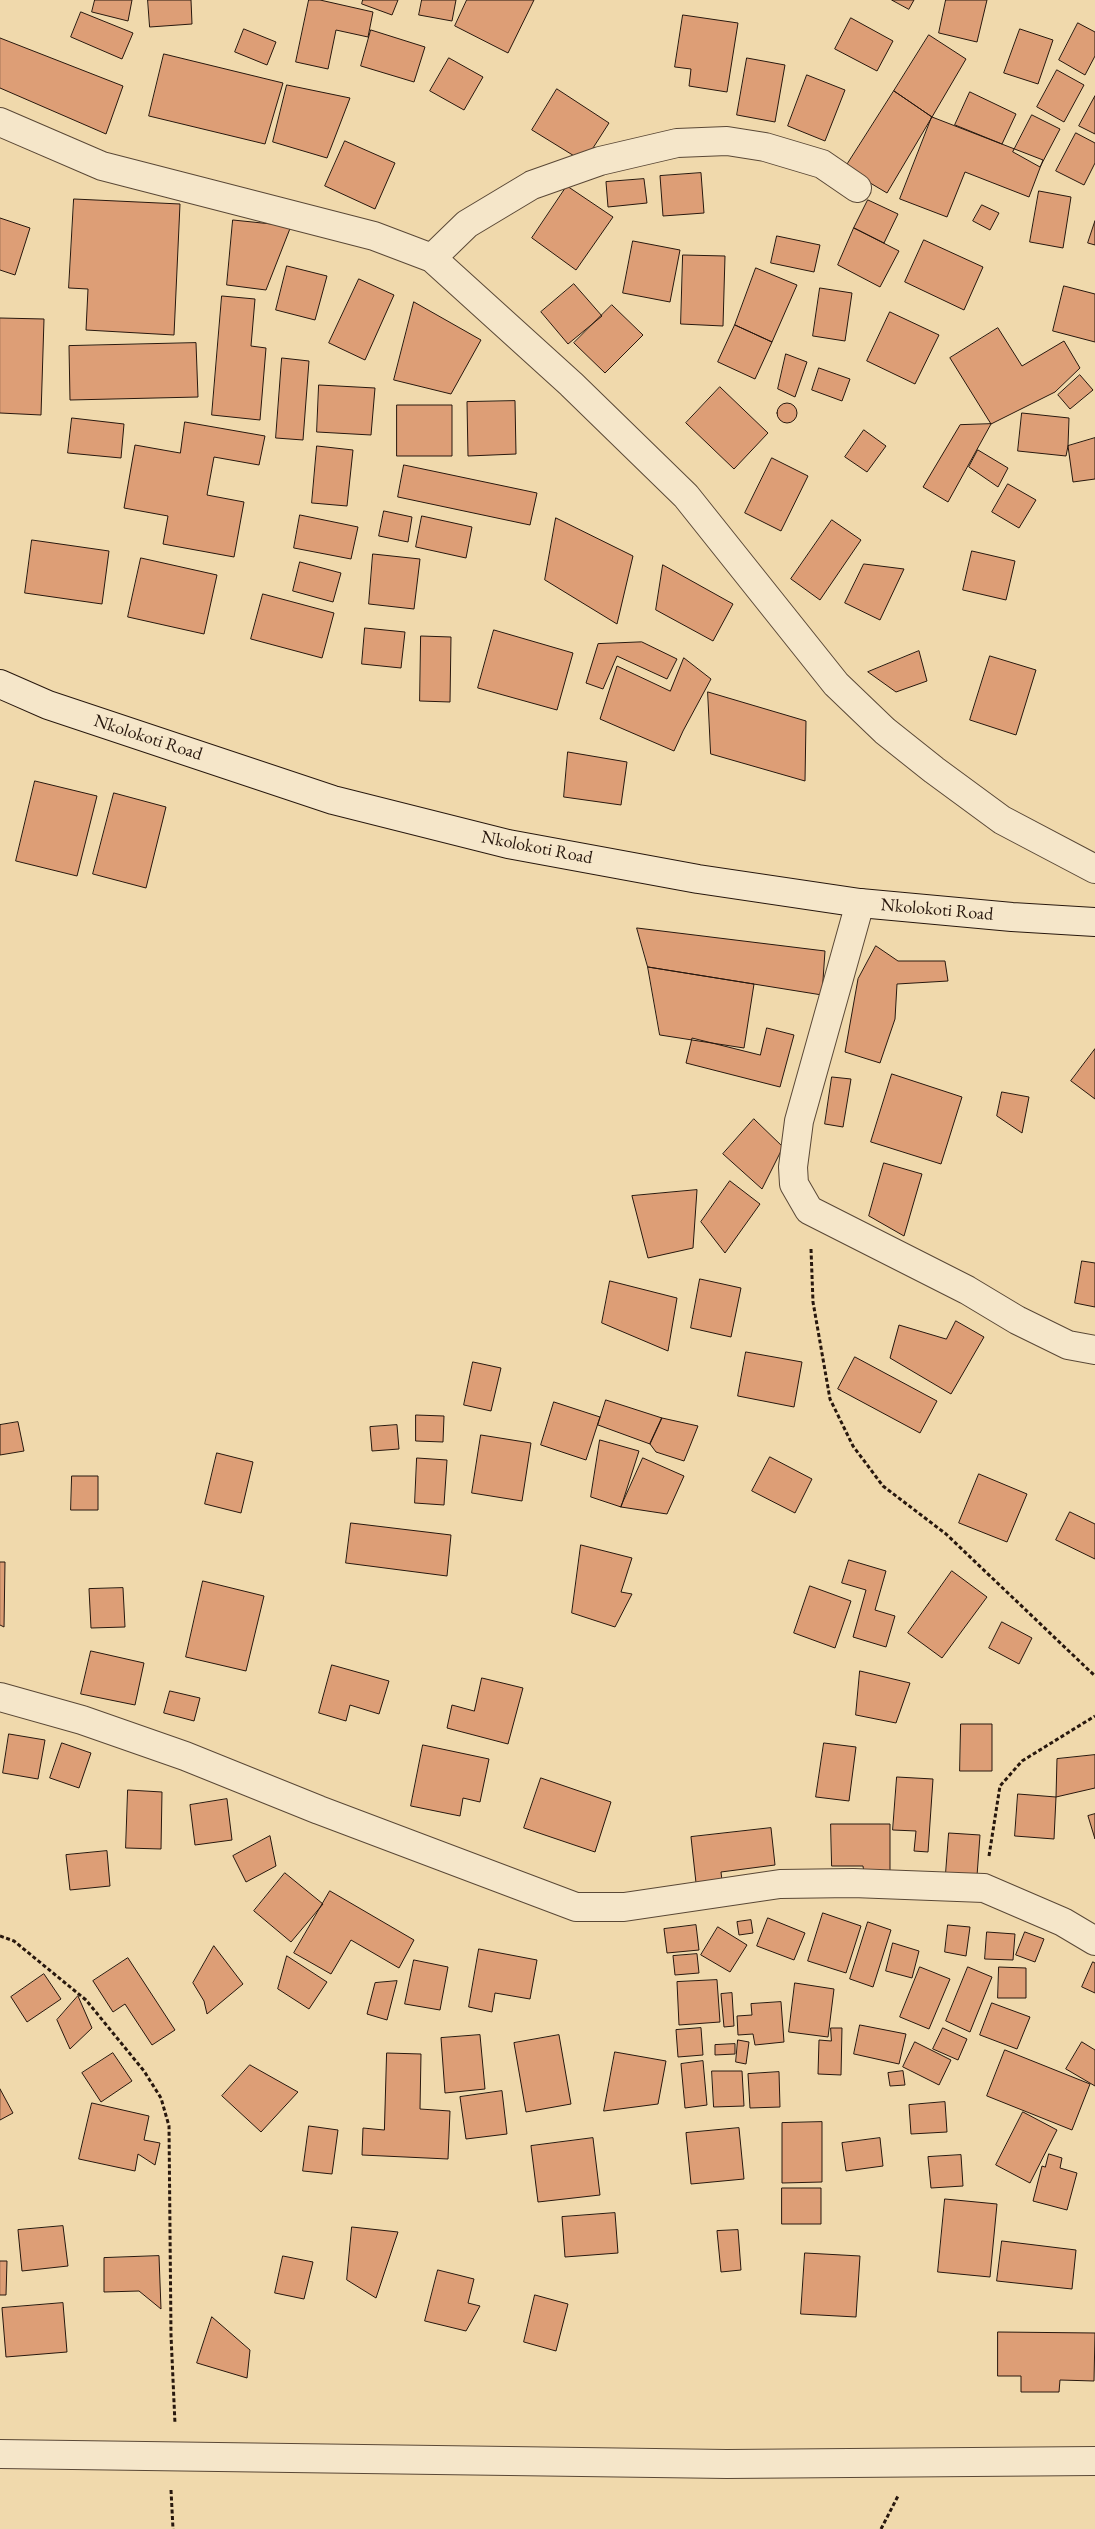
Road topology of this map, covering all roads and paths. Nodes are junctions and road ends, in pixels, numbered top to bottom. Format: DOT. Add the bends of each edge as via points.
graph roads {
  1 [pos="0,122"];
  2 [pos="857,188"];
  3 [pos="432,258"];
  4 [pos="0,684"];
  5 [pos="1095,869"];
  6 [pos="860,903"];
  7 [pos="1095,922"];
  8 [pos="809,1210"];
  9 [pos="1095,1350"];
  10 [pos="1095,1676"];
  11 [pos="0,1697"];
  12 [pos="1095,1716"];
  13 [pos="984,1888"];
  14 [pos="0,1936"];
  15 [pos="1095,1941"];
  16 [pos="0,2454"];
  17 [pos="176,2457"];
  18 [pos="1095,2461"];
  19 [pos="173,2529"];
  1 -- 3 [label="street" via="102,166 374,236"];
  2 -- 3 [label="street" via="822,164 765,147 727,141 677,143 600,161 532,185 468,224"];
  3 -- 5 [label="street" via="571,384 686,496 836,684 885,731 1002,820"];
  4 -- 6 [label="street, Nkolokoti Road" via="48,704 342,802 508,844 698,879"];
  6 -- 7 [label="street, Nkolokoti Road"];
  6 -- 8 [label="street" via="799,1121 794,1184"];
  8 -- 9 [label="street" via="1068,1345"];
  8 -- 10 [label="path" via="813,1302 830,1399 853,1446 883,1486 946,1534"];
  11 -- 13 [label="street" via="82,1720 185,1756 576,1907 624,1907 780,1884"];
  12 -- 13 [label="path" via="1022,1761 1000,1786"];
  13 -- 15 [label="street" via="1063,1922"];
  14 -- 17 [label="path" via="14,1941 86,2000 144,2071 161,2098 169,2126"];
  16 -- 17 [label="street"];
  17 -- 18 [label="street" via="727,2464"];
  17 -- 19 [label="path" via="171,2484"];
}
